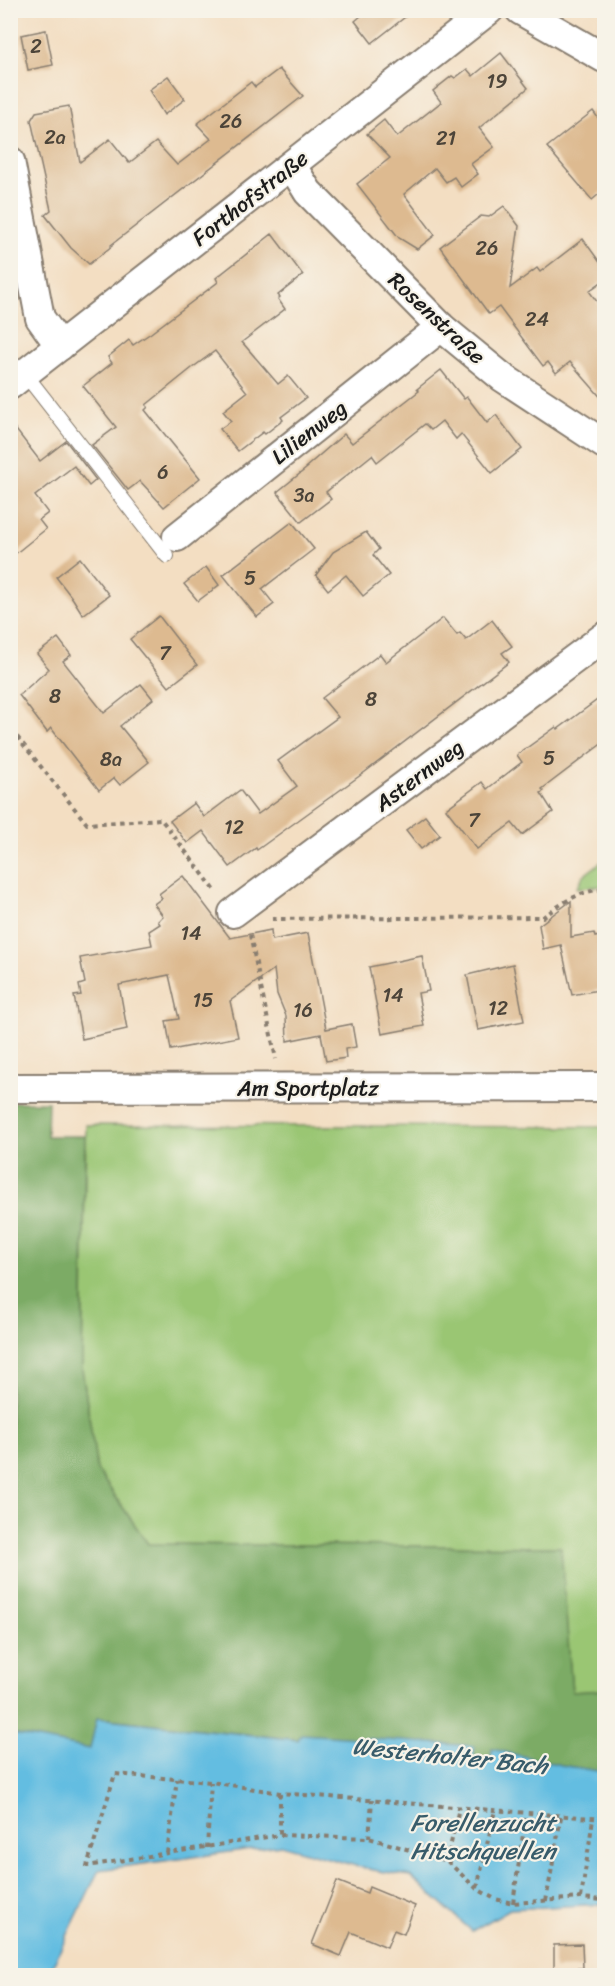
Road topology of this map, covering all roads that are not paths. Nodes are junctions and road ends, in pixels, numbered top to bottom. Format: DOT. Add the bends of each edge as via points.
graph roads {
  1 [pos="489,10"];
  2 [pos="520,10"];
  3 [pos="604,58"];
  4 [pos="10,161"];
  5 [pos="292,166"];
  6 [pos="441,327"];
  7 [pos="60,346"];
  8 [pos="18,379"];
  9 [pos="604,444"];
  10 [pos="172,546"];
  11 [pos="604,637"];
  12 [pos="240,918"];
  13 [pos="604,1087"];
  14 [pos="10,1088"];
  1 -- 5 [label="street, Forthofstraße"];
  2 -- 3 [label="street"];
  4 -- 7 [label="street" via="40,318"];
  5 -- 6 [label="street, Rosenstraße" via="308,192"];
  5 -- 7 [label="street, Forthofstraße"];
  6 -- 9 [label="street, Rosenstraße" via="502,378"];
  6 -- 10 [label="street, Lilienweg"];
  7 -- 8 [label="street, Forthofstraße"];
  8 -- 10 [label="lane"];
  11 -- 12 [label="street, Asternweg"];
  13 -- 14 [label="street, Am Sportplatz"];
}
